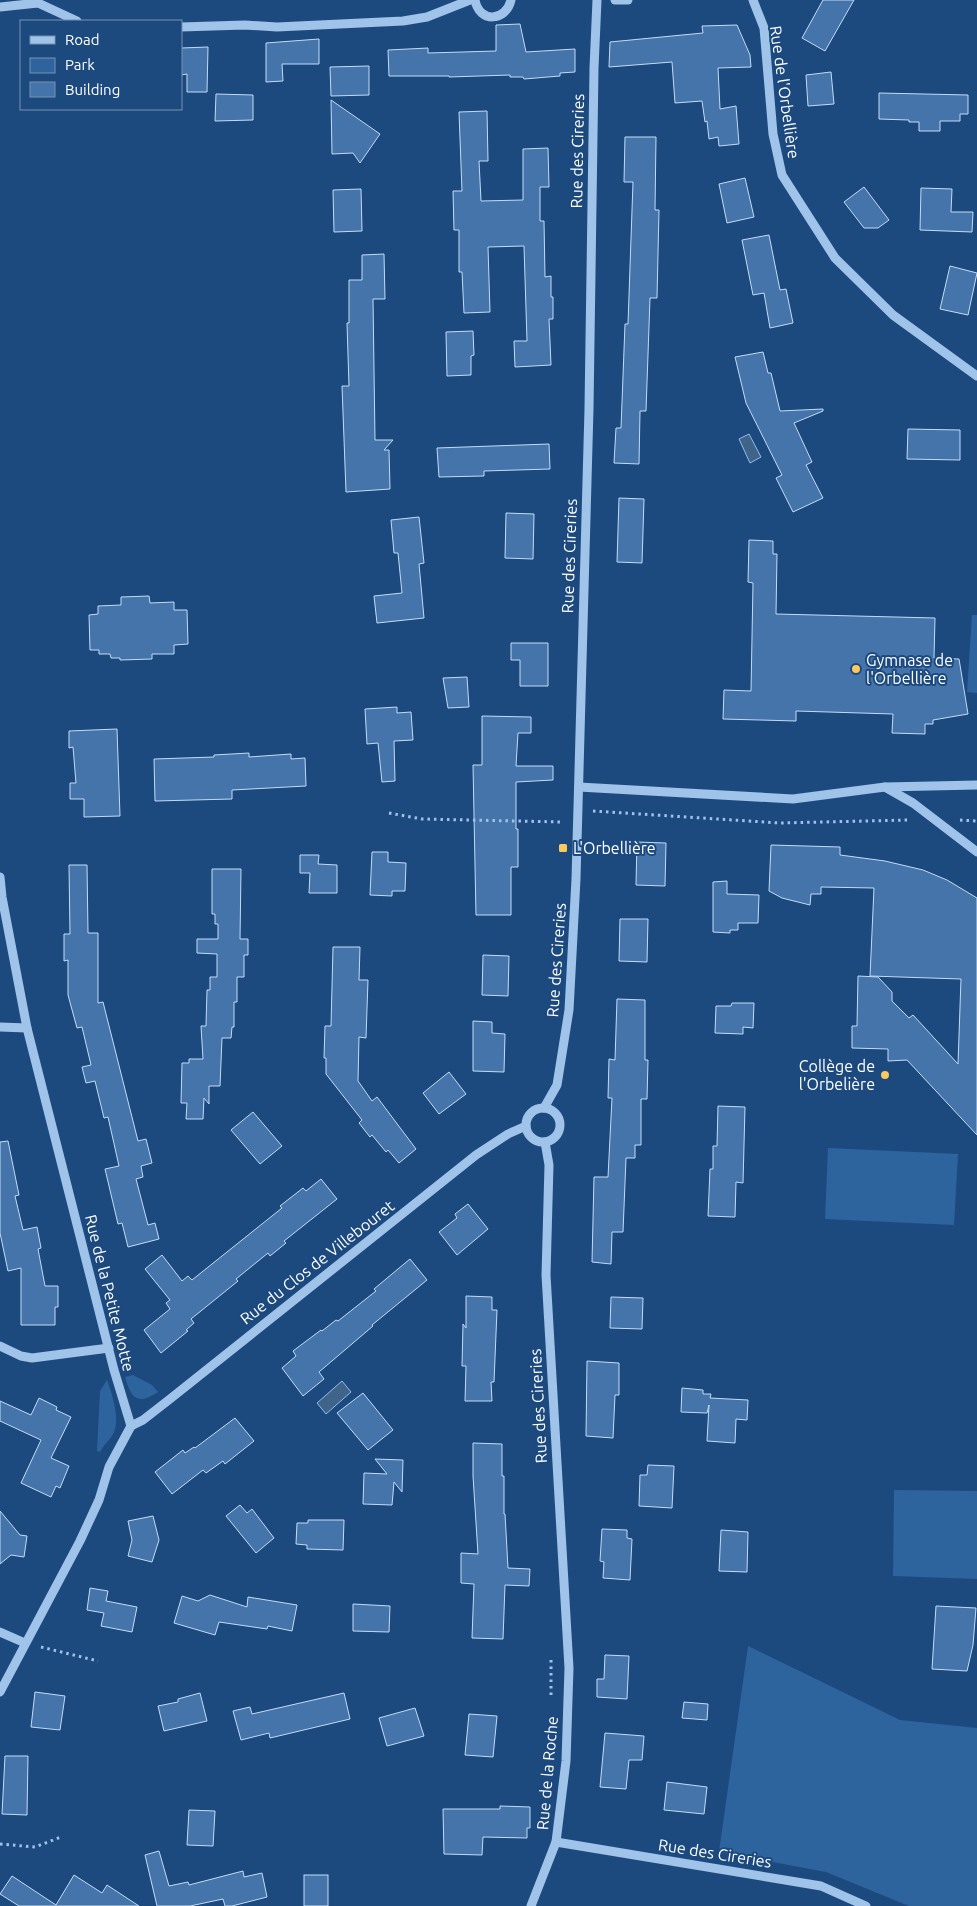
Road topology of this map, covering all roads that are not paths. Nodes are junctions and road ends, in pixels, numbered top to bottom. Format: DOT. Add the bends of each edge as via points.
graph roads {
  1 [pos="469,0"];
  2 [pos="475,0"];
  3 [pos="511,0"];
  4 [pos="597,0"];
  5 [pos="614,0"];
  6 [pos="628,0"];
  7 [pos="753,0"];
  8 [pos="39,1"];
  9 [pos="0,7"];
  10 [pos="75,20"];
  11 [pos="182,27"];
  12 [pos="977,376"];
  13 [pos="977,785"];
  14 [pos="885,787"];
  15 [pos="578,788"];
  16 [pos="977,852"];
  17 [pos="0,877"];
  18 [pos="0,1028"];
  19 [pos="27,1028"];
  20 [pos="544,1108"];
  21 [pos="526,1126"];
  22 [pos="545,1142"];
  23 [pos="0,1346"];
  24 [pos="109,1348"];
  25 [pos="130,1426"];
  26 [pos="0,1632"];
  27 [pos="25,1643"];
  28 [pos="569,1668"];
  29 [pos="0,1692"];
  30 [pos="556,1842"];
  31 [pos="531,1906"];
  32 [pos="866,1906"];
  1 -- 11 [label="street" via="427,17 403,21 277,27"];
  2 -- 3 [label="street" via="479,10 495,17 506,12"];
  4 -- 15 [label="street, Rue des Cireries"];
  5 -- 6 [label="street"];
  7 -- 12 [label="street, Rue de l'Orbellière" via="764,28 773,134 782,175 835,258 893,315"];
  8 -- 9 [label="street"];
  8 -- 10 [label="street"];
  13 -- 14 [label="street"];
  14 -- 15 [label="street" via="793,799"];
  14 -- 16 [label="street" via="913,803"];
  15 -- 20 [label="street, Rue des Cireries" via="569,1010 557,1086"];
  17 -- 19 [label="street, Rue de la Petite Motte"];
  18 -- 19 [label="street"];
  19 -- 24 [label="street, Rue de la Petite Motte"];
  20 -- 21 [label="street" via="531,1113"];
  20 -- 22 [label="street" via="557,1115 560,1126 555,1136"];
  21 -- 22 [label="street" via="532,1138"];
  21 -- 25 [label="street, Rue du Clos de Villebouret" via="476,1155 170,1399"];
  22 -- 28 [label="street, Rue des Cireries" via="549,1165 546,1275"];
  23 -- 24 [label="street" via="32,1358"];
  24 -- 25 [label="street, Rue de la Petite Motte"];
  25 -- 27 [label="street" via="109,1467 99,1500 80,1541"];
  26 -- 27 [label="street"];
  27 -- 29 [label="street"];
  28 -- 30 [label="street, Rue de la Roche" via="566,1761"];
  30 -- 31 [label="street, Rue de la Roche"];
  30 -- 32 [label="street, Rue des Cireries" via="821,1886"];
}
